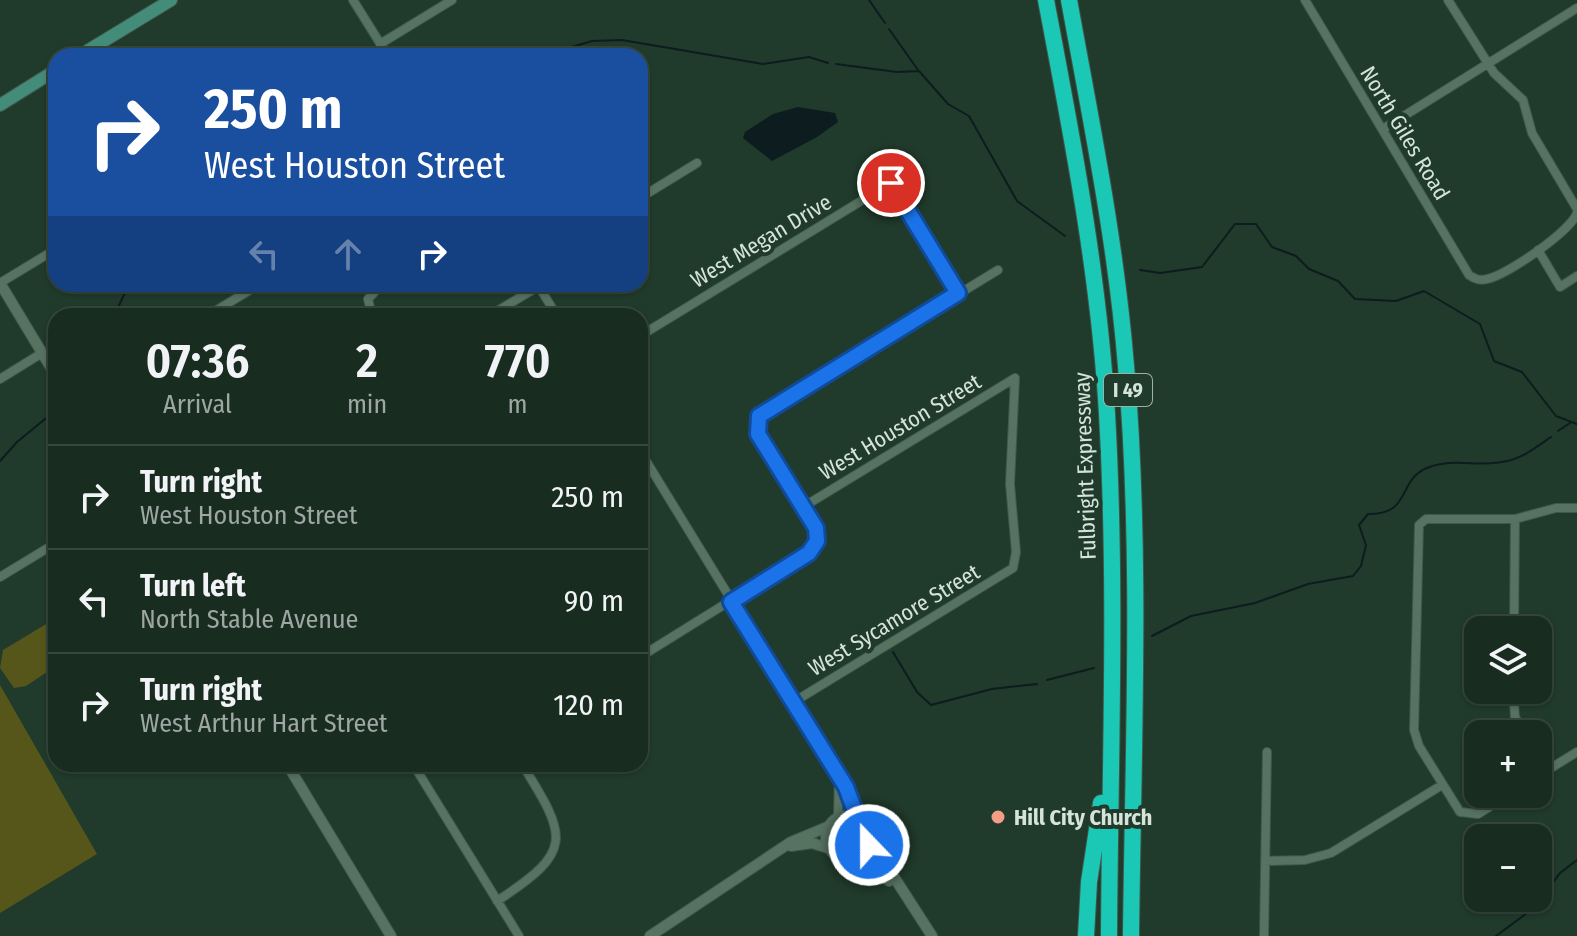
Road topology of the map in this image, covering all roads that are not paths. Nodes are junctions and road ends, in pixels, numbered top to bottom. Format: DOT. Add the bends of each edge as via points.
graph roads {
  1 [pos="171,0"];
  2 [pos="353,0"];
  3 [pos="452,0"];
  4 [pos="1036,0"];
  5 [pos="1046,0"];
  6 [pos="1069,0"];
  7 [pos="1305,0"];
  8 [pos="1448,0"];
  9 [pos="1577,8"];
  10 [pos="380,44"];
  11 [pos="92,48"];
  12 [pos="383,48"];
  13 [pos="1488,64"];
  14 [pos="48,75"];
  15 [pos="0,105"];
  16 [pos="1383,129"];
  17 [pos="1072,140"];
  18 [pos="697,163"];
  19 [pos="902,176"];
  20 [pos="891,183"];
  21 [pos="648,193"];
  22 [pos="1577,213"];
  23 [pos="1538,250"];
  24 [pos="48,254"];
  25 [pos="998,270"];
  26 [pos="1577,276"];
  27 [pos="0,283"];
  28 [pos="247,292"];
  29 [pos="527,292"];
  30 [pos="958,293"];
  31 [pos="220,308"];
  32 [pos="502,308"];
  33 [pos="648,331"];
  34 [pos="42,353"];
  35 [pos="48,363"];
  36 [pos="0,379"];
  37 [pos="648,464"];
  38 [pos="803,507"];
  39 [pos="1577,508"];
  40 [pos="1515,519"];
  41 [pos="48,548"];
  42 [pos="1013,568"];
  43 [pos="0,577"];
  44 [pos="731,602"];
  45 [pos="1514,616"];
  46 [pos="648,652"];
  47 [pos="792,703"];
  48 [pos="1110,748"];
  49 [pos="1267,752"];
  50 [pos="1577,752"];
  51 [pos="1552,768"];
  52 [pos="292,772"];
  53 [pos="418,772"];
  54 [pos="526,772"];
  55 [pos="839,778"];
  56 [pos="1442,785"];
  57 [pos="1488,808"];
  58 [pos="856,814"];
  59 [pos="838,817"];
  60 [pos="827,827"];
  61 [pos="869,845"];
  62 [pos="828,848"];
  63 [pos="778,850"];
  64 [pos="858,857"];
  65 [pos="1265,861"];
  66 [pos="898,885"];
  67 [pos="497,901"];
  68 [pos="391,936"];
  69 [pos="519,936"];
  70 [pos="650,936"];
  71 [pos="932,936"];
  72 [pos="1086,936"];
  73 [pos="1109,936"];
  74 [pos="1131,936"];
  75 [pos="1264,936"];
  1 -- 11 [label="main road"];
  2 -- 10 [label="street"];
  3 -- 10 [label="street"];
  4 -- 17 [label="highway"];
  5 -- 17 [label="highway, Fulbright Expressway / I 49"];
  6 -- 74 [label="highway, Fulbright Expressway / I 49" via="1118,287 1130,420"];
  7 -- 16 [label="street, North Giles Road"];
  8 -- 13 [label="street"];
  9 -- 13 [label="street"];
  10 -- 12 [label="street"];
  13 -- 16 [label="street"];
  13 -- 22 [label="street" via="1523,100 1532,133"];
  14 -- 15 [label="main road"];
  16 -- 23 [label="street, North Giles Road" via="1465,271 1479,280 1497,276"];
  17 -- 48 [label="highway, Fulbright Expressway / I 49" via="1096,292 1107,413"];
  18 -- 21 [label="street"];
  19 -- 20 [label="street, West Megan Drive"];
  20 -- 30 [label="street"];
  20 -- 33 [label="street, West Megan Drive"];
  22 -- 23 [label="street"];
  23 -- 26 [label="street" via="1560,287"];
  24 -- 27 [label="street"];
  25 -- 30 [label="street"];
  27 -- 34 [label="street"];
  28 -- 31 [label="street"];
  29 -- 32 [label="street"];
  30 -- 38 [label="street" via="763,412 758,434"];
  34 -- 35 [label="street"];
  34 -- 36 [label="street"];
  37 -- 44 [label="street"];
  38 -- 42 [label="street, West Houston Street" via="1015,378"];
  38 -- 44 [label="street" via="816,528 817,541 809,553"];
  39 -- 40 [label="street"];
  40 -- 45 [label="street"];
  40 -- 56 [label="street" via="1421,520 1414,730"];
  41 -- 43 [label="street"];
  42 -- 47 [label="street, West Sycamore Street"];
  44 -- 46 [label="street"];
  44 -- 47 [label="street"];
  47 -- 55 [label="street"];
  48 -- 72 [label="highway"];
  48 -- 73 [label="highway, Fulbright Expressway / I 49"];
  49 -- 65 [label="street"];
  50 -- 51 [label="street"];
  52 -- 68 [label="street"];
  53 -- 67 [label="street"];
  54 -- 67 [label="street" via="556,829 553,853 539,874"];
  55 -- 58 [label="street"];
  55 -- 59 [label="street"];
  56 -- 57 [label="street" via="1466,815"];
  56 -- 65 [label="street" via="1331,853"];
  58 -- 59 [label="street"];
  58 -- 61 [label="street" via="869,830"];
  59 -- 60 [label="street"];
  60 -- 62 [label="street"];
  60 -- 63 [label="street"];
  61 -- 64 [label="street"];
  61 -- 66 [label="street"];
  62 -- 63 [label="street" via="812,843"];
  62 -- 64 [label="street" via="839,858"];
  63 -- 70 [label="street"];
  64 -- 66 [label="street"];
  65 -- 75 [label="street"];
  66 -- 71 [label="street"];
  67 -- 69 [label="street"];
}
